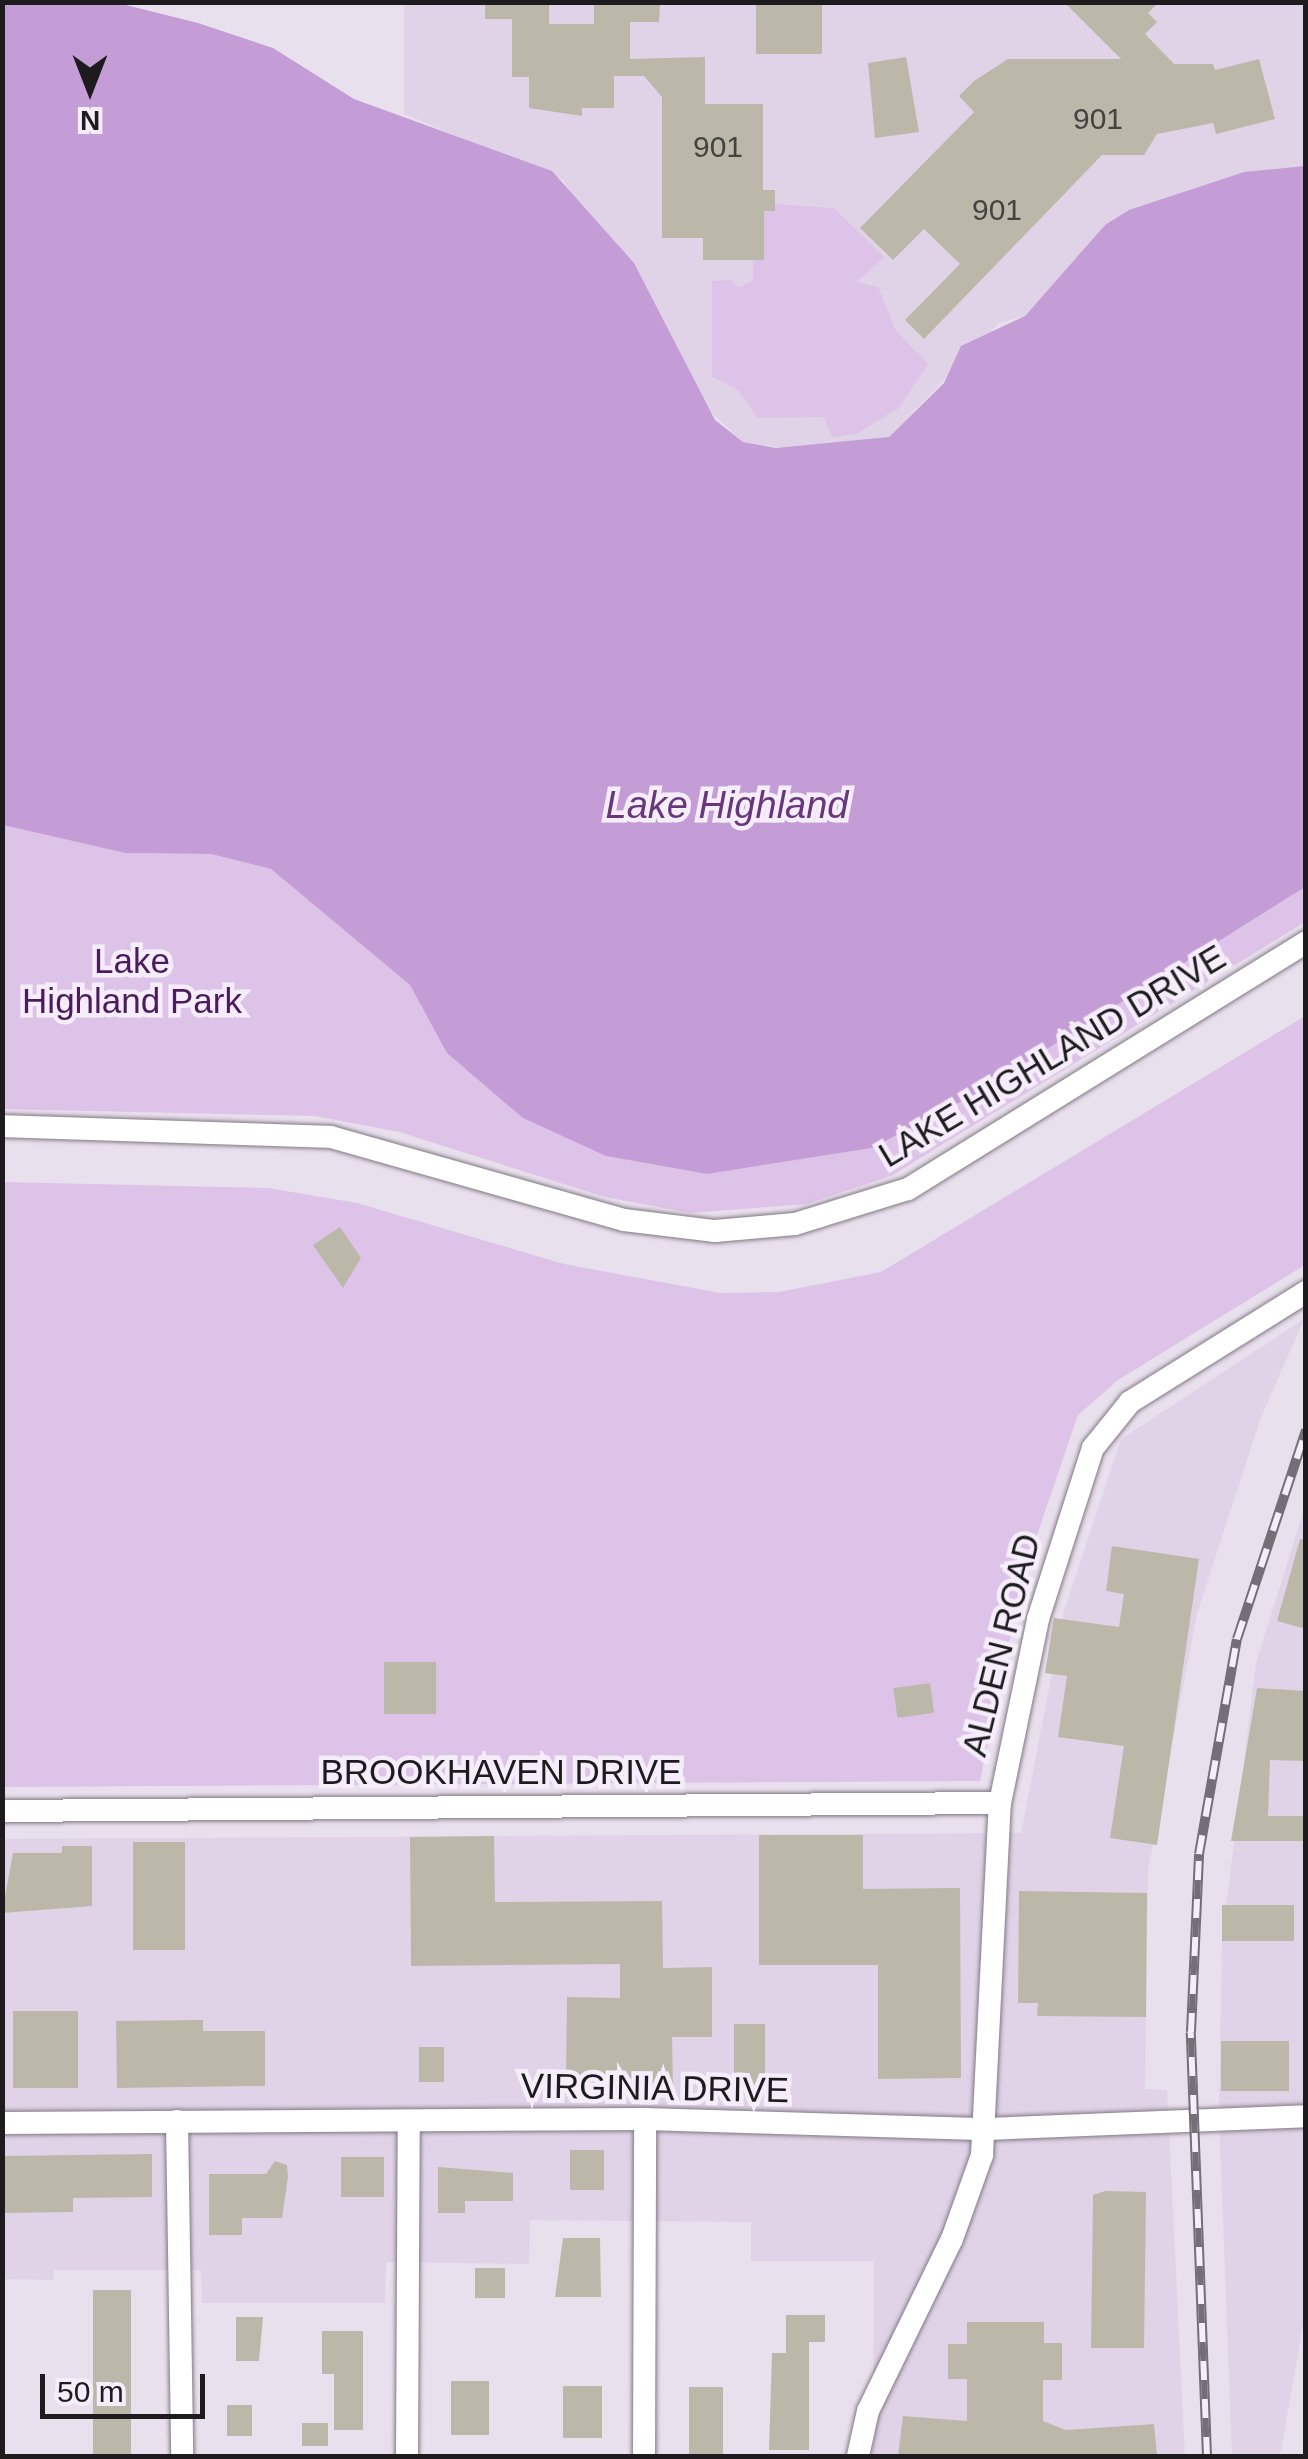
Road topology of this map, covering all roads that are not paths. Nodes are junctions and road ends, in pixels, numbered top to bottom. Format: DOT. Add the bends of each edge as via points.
graph roads {
  1 [pos="1306,942"];
  2 [pos="2,1126"];
  3 [pos="1306,1292"];
  4 [pos="1000,1803"];
  5 [pos="2,1811"];
  6 [pos="1306,2116"];
  7 [pos="645,2119"];
  8 [pos="177,2121"];
  9 [pos="409,2122"];
  10 [pos="2,2123"];
  11 [pos="987,2129"];
  12 [pos="182,2456"];
  13 [pos="407,2456"];
  14 [pos="644,2456"];
  15 [pos="858,2456"];
  1 -- 2 [label="street, LAKE HIGHLAND DRIVE" via="908,1189 795,1224 715,1231 624,1220 331,1137"];
  3 -- 4 [label="street, ALDEN ROAD" via="1106,1424 1038,1619"];
  4 -- 5 [label="street, BROOKHAVEN DRIVE"];
  4 -- 11 [label="street, ALDEN ROAD" via="987,1967"];
  6 -- 11 [label="street, VIRGINIA DRIVE"];
  7 -- 9 [label="street, VIRGINIA DRIVE"];
  7 -- 11 [label="street, VIRGINIA DRIVE"];
  7 -- 14 [label="street"];
  8 -- 9 [label="street, VIRGINIA DRIVE"];
  8 -- 10 [label="street, VIRGINIA DRIVE"];
  8 -- 12 [label="street"];
  9 -- 13 [label="street"];
  11 -- 15 [label="street, ALDEN ROAD" via="952,2239 868,2410"];
}
